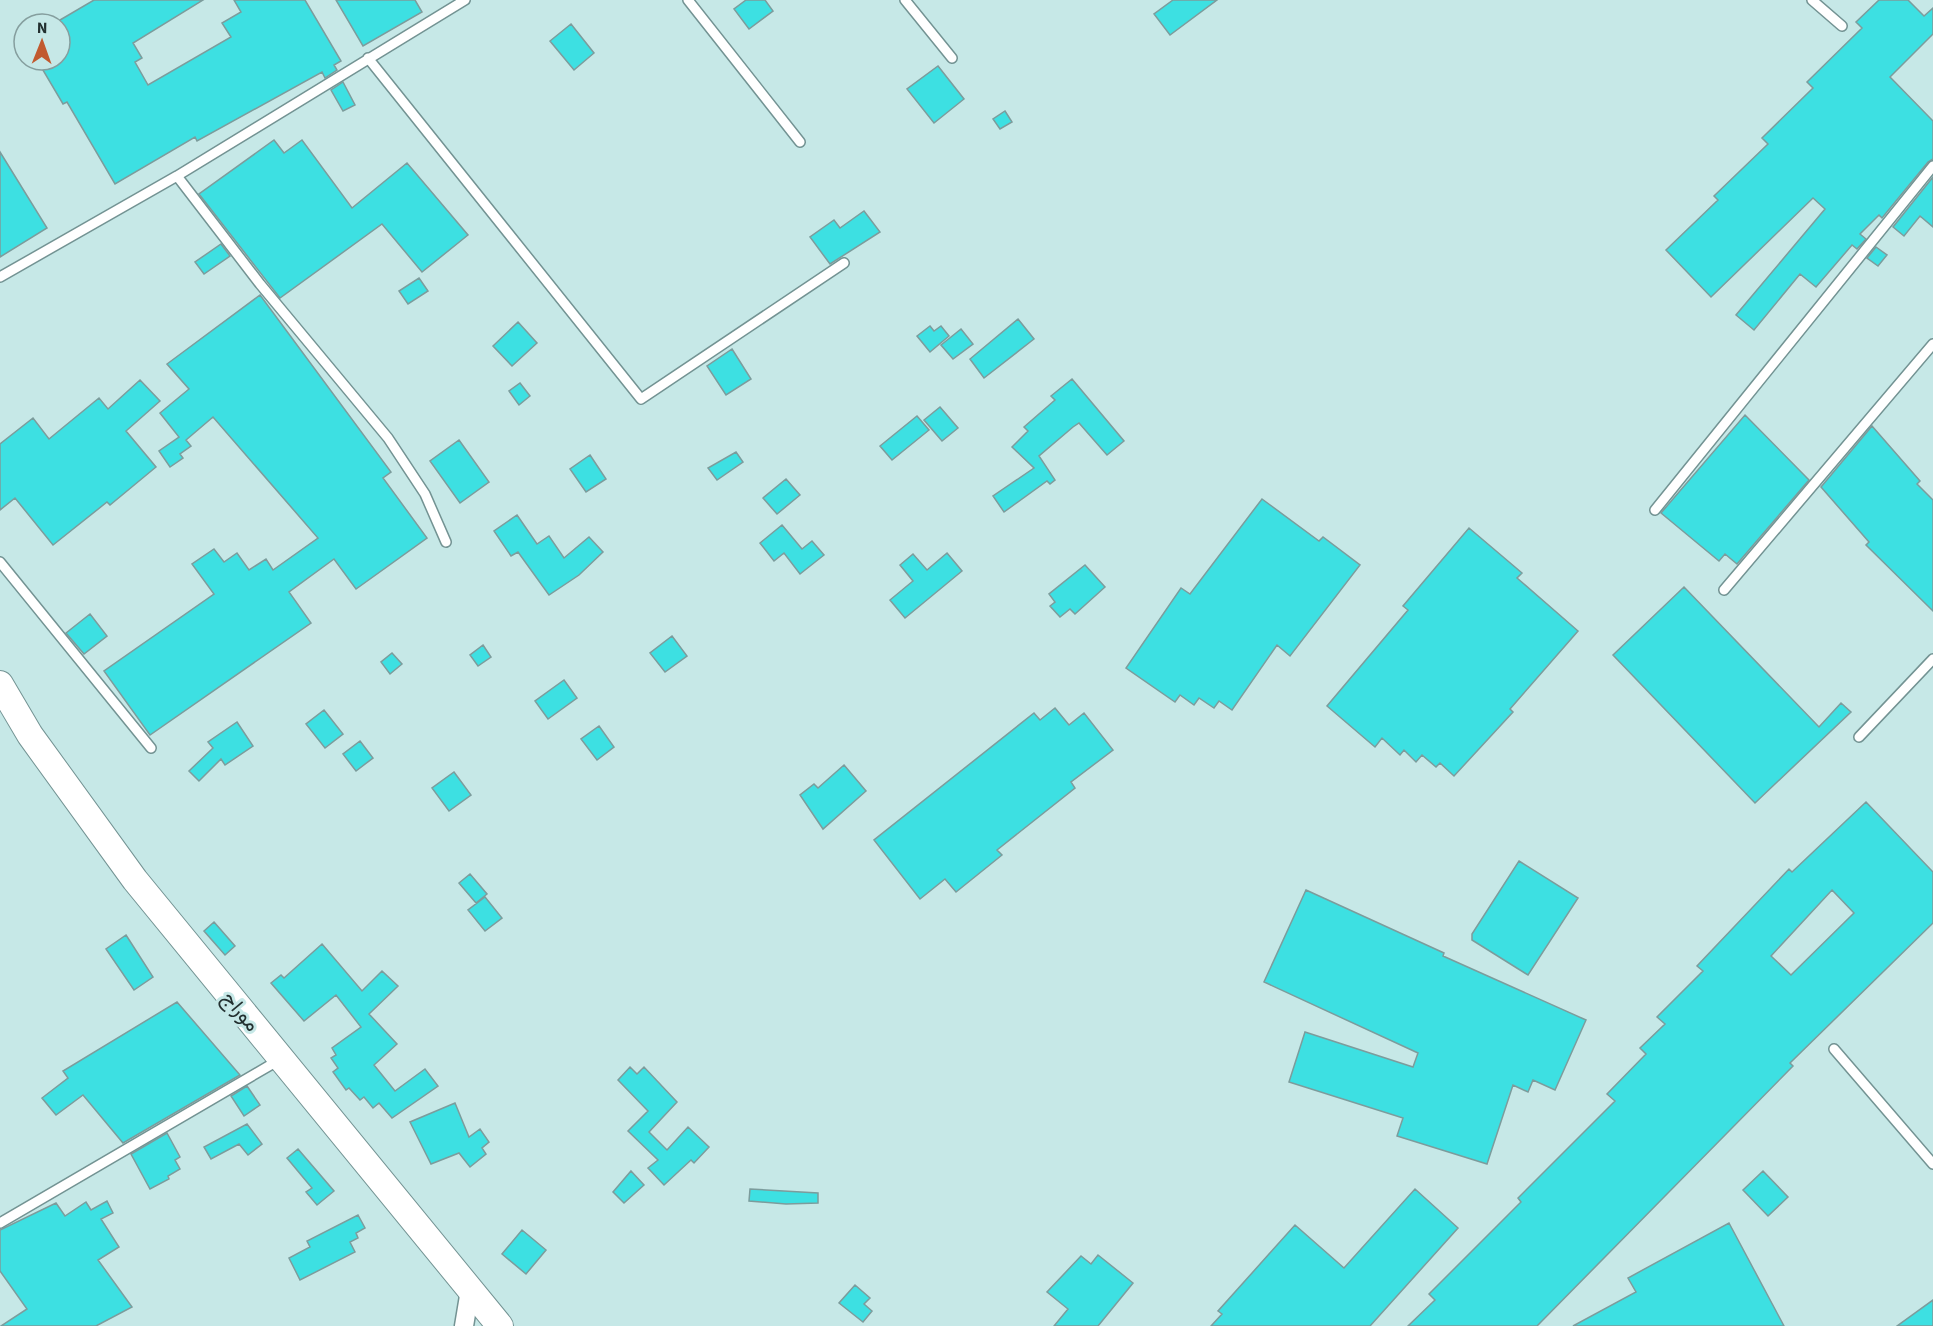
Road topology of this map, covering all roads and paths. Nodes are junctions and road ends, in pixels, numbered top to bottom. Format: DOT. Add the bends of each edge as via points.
graph roads {
  1 [pos="465,0"];
  2 [pos="688,0"];
  3 [pos="905,0"];
  4 [pos="1812,0"];
  5 [pos="1842,26"];
  6 [pos="368,58"];
  7 [pos="952,58"];
  8 [pos="800,142"];
  9 [pos="1933,166"];
  10 [pos="177,176"];
  11 [pos="844,263"];
  12 [pos="0,277"];
  13 [pos="1933,344"];
  14 [pos="1655,510"];
  15 [pos="446,542"];
  16 [pos="0,562"];
  17 [pos="1724,590"];
  18 [pos="1933,659"];
  19 [pos="0,684"];
  20 [pos="1859,737"];
  21 [pos="151,748"];
  22 [pos="1834,1049"];
  23 [pos="281,1058"];
  24 [pos="1933,1164"];
  25 [pos="0,1222"];
  26 [pos="470,1290"];
  27 [pos="464,1326"];
  28 [pos="500,1326"];
  1 -- 6 [label="lane"];
  2 -- 8 [label="lane"];
  3 -- 7 [label="lane"];
  4 -- 5 [label="lane"];
  6 -- 10 [label="lane"];
  6 -- 11 [label="lane" via="641,399"];
  9 -- 14 [label="lane"];
  10 -- 12 [label="lane"];
  10 -- 15 [label="lane" via="260,284 388,438 424,494"];
  13 -- 17 [label="lane"];
  16 -- 21 [label="lane"];
  18 -- 20 [label="lane"];
  19 -- 23 [label="main road, موراج" via="30,735 135,880"];
  22 -- 24 [label="lane"];
  23 -- 25 [label="lane"];
  23 -- 26 [label="main road, موراج"];
  26 -- 27 [label="street"];
  26 -- 28 [label="main road, موراج"];
}
